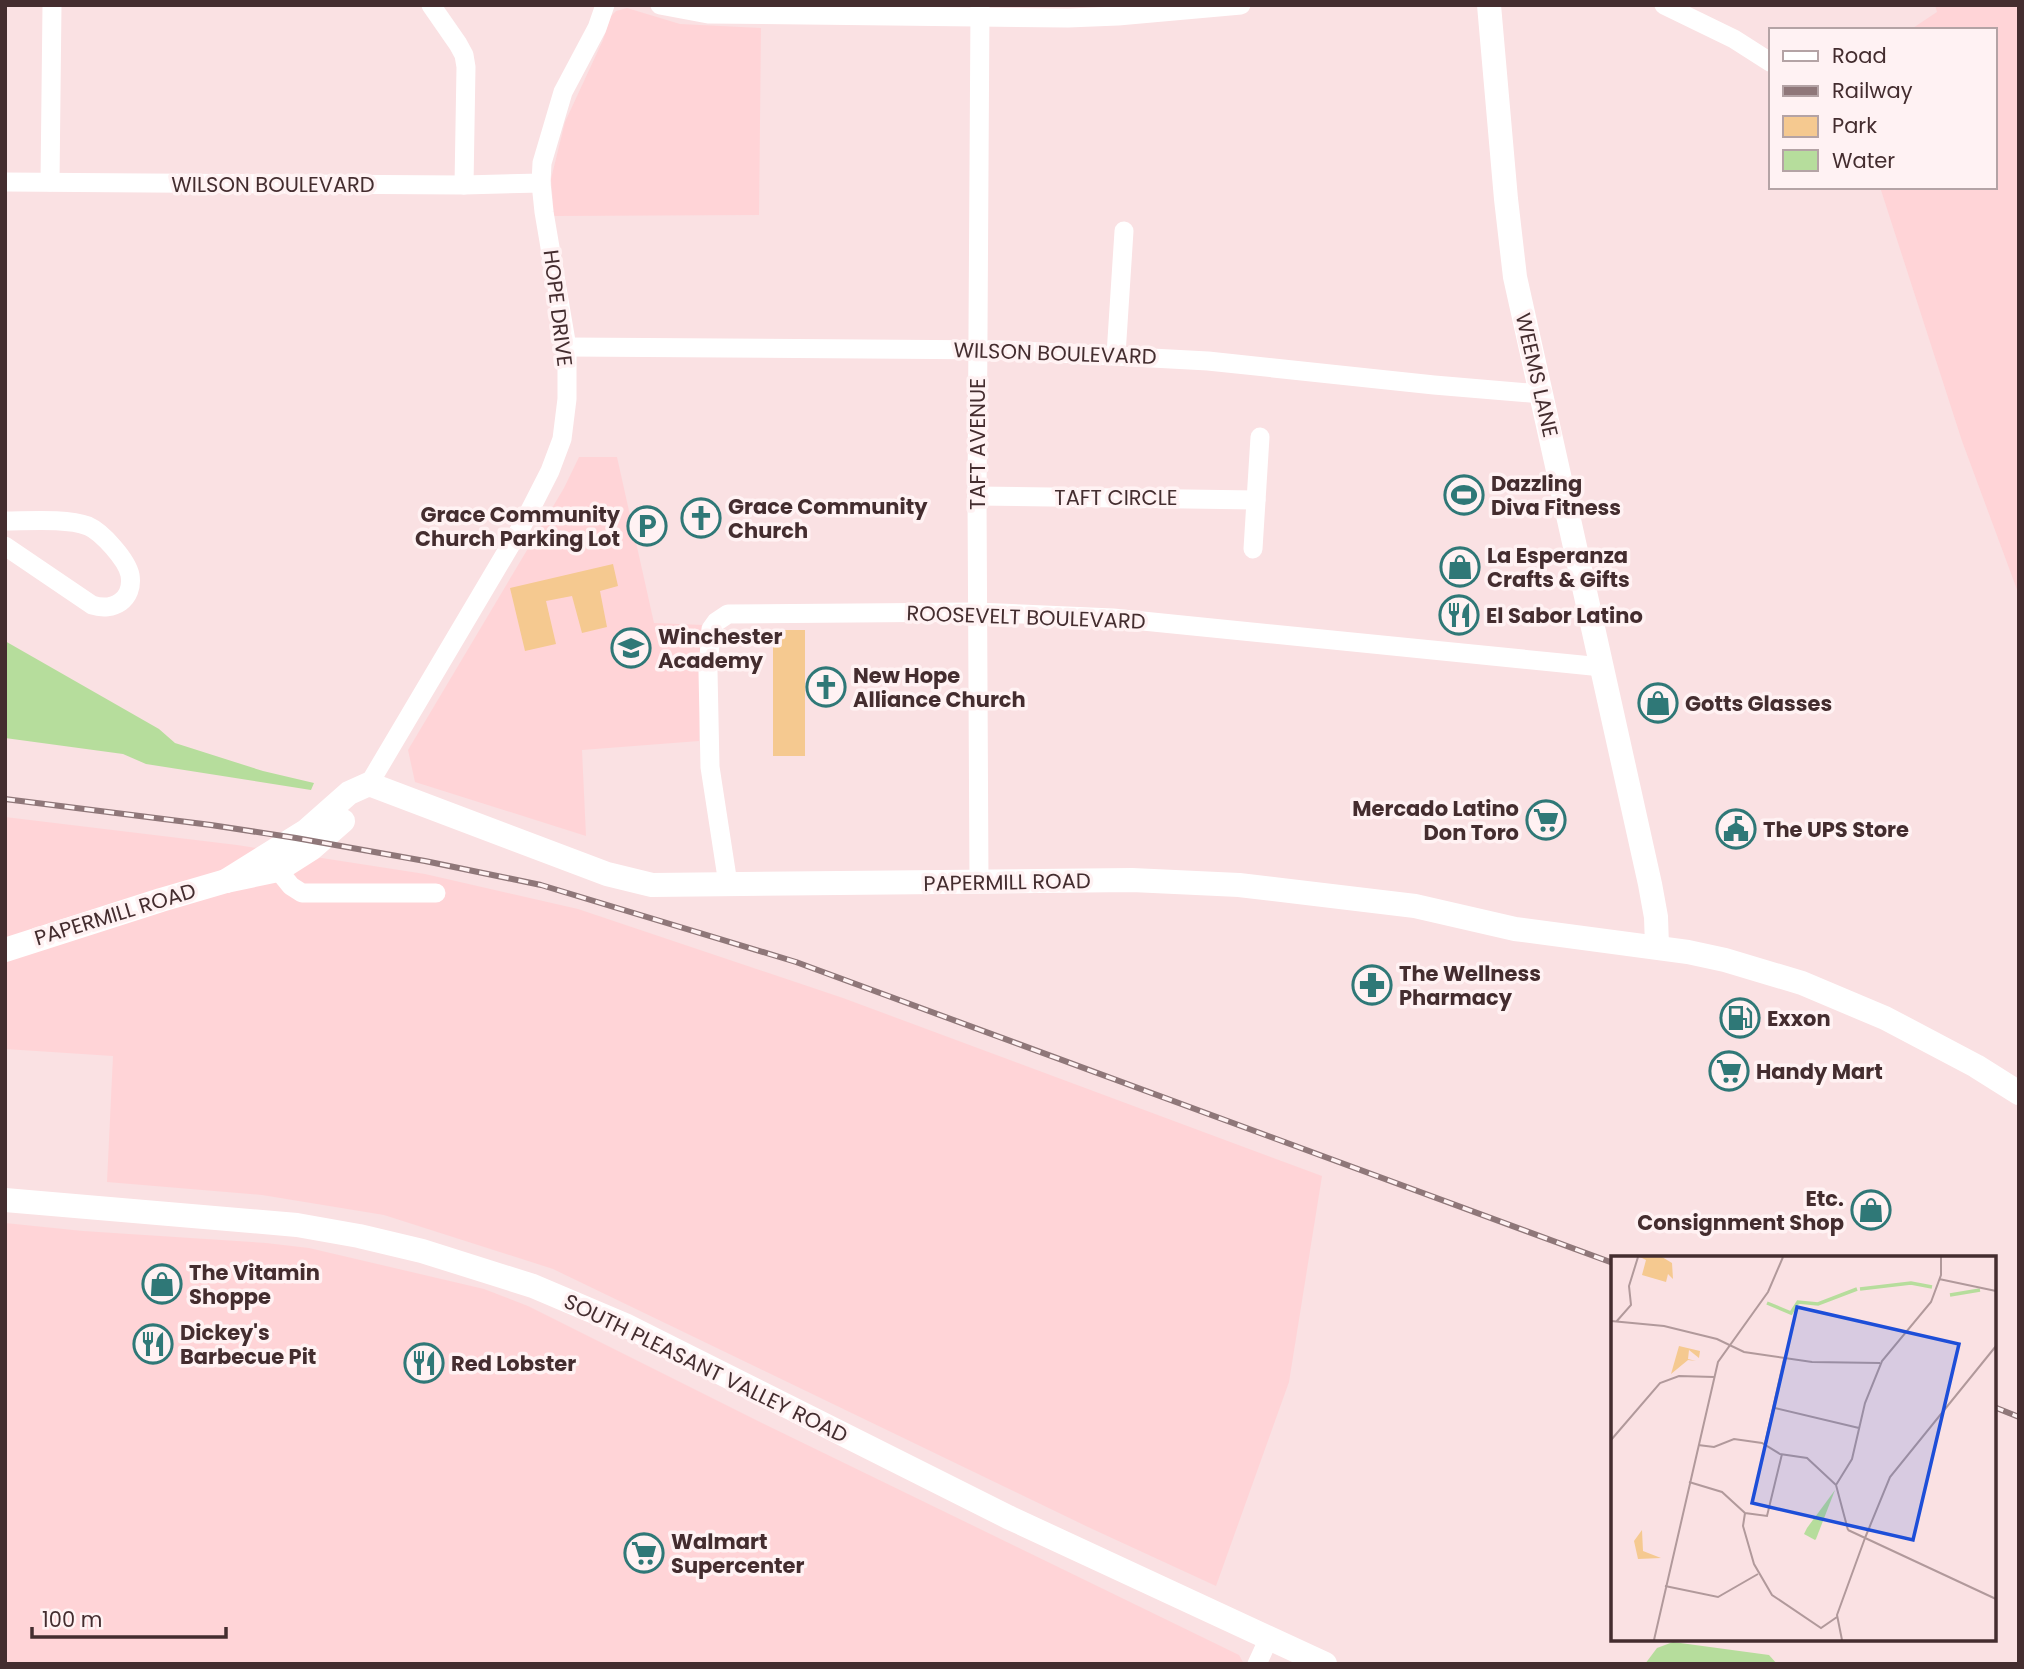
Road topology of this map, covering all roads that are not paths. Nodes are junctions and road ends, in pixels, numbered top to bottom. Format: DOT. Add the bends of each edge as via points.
graph roads {
  1 [pos="52,5"];
  2 [pos="431,5"];
  3 [pos="605,5"];
  4 [pos="660,5"];
  5 [pos="1241,5"];
  6 [pos="1489,5"];
  7 [pos="1664,5"];
  8 [pos="980,11"];
  9 [pos="1769,61"];
  10 [pos="5,181"];
  11 [pos="50,182"];
  12 [pos="541,183"];
  13 [pos="464,185"];
  14 [pos="1124,231"];
  15 [pos="566,347"];
  16 [pos="978,349"];
  17 [pos="1116,355"];
  18 [pos="1541,394"];
  19 [pos="1260,437"];
  20 [pos="977,496"];
  21 [pos="1256,500"];
  22 [pos="5,521"];
  23 [pos="5,546"];
  24 [pos="1253,549"];
  25 [pos="977,612"];
  26 [pos="1602,667"];
  27 [pos="369,784"];
  28 [pos="278,870"];
  29 [pos="226,881"];
  30 [pos="979,882"];
  31 [pos="728,884"];
  32 [pos="436,892"];
  33 [pos="1657,946"];
  34 [pos="5,950"];
  35 [pos="2019,1093"];
  36 [pos="5,1200"];
  37 [pos="1269,1638"];
  38 [pos="1289,1656"];
  39 [pos="1258,1664"];
  40 [pos="1325,1664"];
  1 -- 11 [label="street"];
  2 -- 13 [label="street" via="464,55"];
  3 -- 12 [label="street, HOPE DRIVE" via="563,92 545,147"];
  4 -- 8 [label="street" via="708,14"];
  5 -- 8 [label="street" via="1095,18"];
  6 -- 18 [label="main road, WEEMS LANE" via="1514,263"];
  7 -- 9 [label="street"];
  8 -- 16 [label="street, TAFT AVENUE"];
  10 -- 11 [label="street, WILSON BOULEVARD"];
  11 -- 13 [label="street, WILSON BOULEVARD"];
  12 -- 13 [label="street, WILSON BOULEVARD"];
  12 -- 15 [label="street, HOPE DRIVE"];
  14 -- 17 [label="street"];
  15 -- 16 [label="street, WILSON BOULEVARD"];
  15 -- 27 [label="street, HOPE DRIVE" via="562,439 550,471"];
  16 -- 17 [label="street, WILSON BOULEVARD"];
  16 -- 20 [label="street, TAFT AVENUE"];
  17 -- 18 [label="street, WILSON BOULEVARD"];
  18 -- 26 [label="main road, WEEMS LANE"];
  19 -- 21 [label="street"];
  20 -- 21 [label="street, TAFT CIRCLE"];
  20 -- 25 [label="street, TAFT AVENUE"];
  21 -- 24 [label="street"];
  22 -- 23 [label="street" via="87,526 106,540 128,568 128,593 108,608 92,605"];
  25 -- 26 [label="street, ROOSEVELT BOULEVARD" via="1147,621"];
  25 -- 30 [label="street, TAFT AVENUE"];
  25 -- 31 [label="street, ROOSEVELT BOULEVARD" via="736,612 713,625 709,637 709,757"];
  26 -- 33 [label="main road, WEEMS LANE" via="1650,884"];
  27 -- 28 [label="main road, PAPERMILL ROAD" via="353,812 311,849"];
  27 -- 29 [label="main road, PAPERMILL ROAD" via="349,793 306,831"];
  27 -- 31 [label="main road, PAPERMILL ROAD" via="629,881"];
  28 -- 29 [label="main road, PAPERMILL ROAD"];
  28 -- 32 [label="street" via="302,893"];
  29 -- 34 [label="main road, PAPERMILL ROAD"];
  30 -- 31 [label="main road, PAPERMILL ROAD"];
  30 -- 33 [label="main road, PAPERMILL ROAD" via="1132,880 1240,885 1415,906 1515,929"];
  33 -- 35 [label="main road, PAPERMILL ROAD" via="1802,983 1885,1018"];
  36 -- 37 [label="main road, SOUTH PLEASANT VALLEY ROAD" via="298,1225 397,1245 523,1283 625,1325 1007,1517"];
  37 -- 38 [label="main road, SOUTH PLEASANT VALLEY ROAD"];
  37 -- 39 [label="street"];
  38 -- 40 [label="main road, SOUTH PLEASANT VALLEY ROAD"];
}
